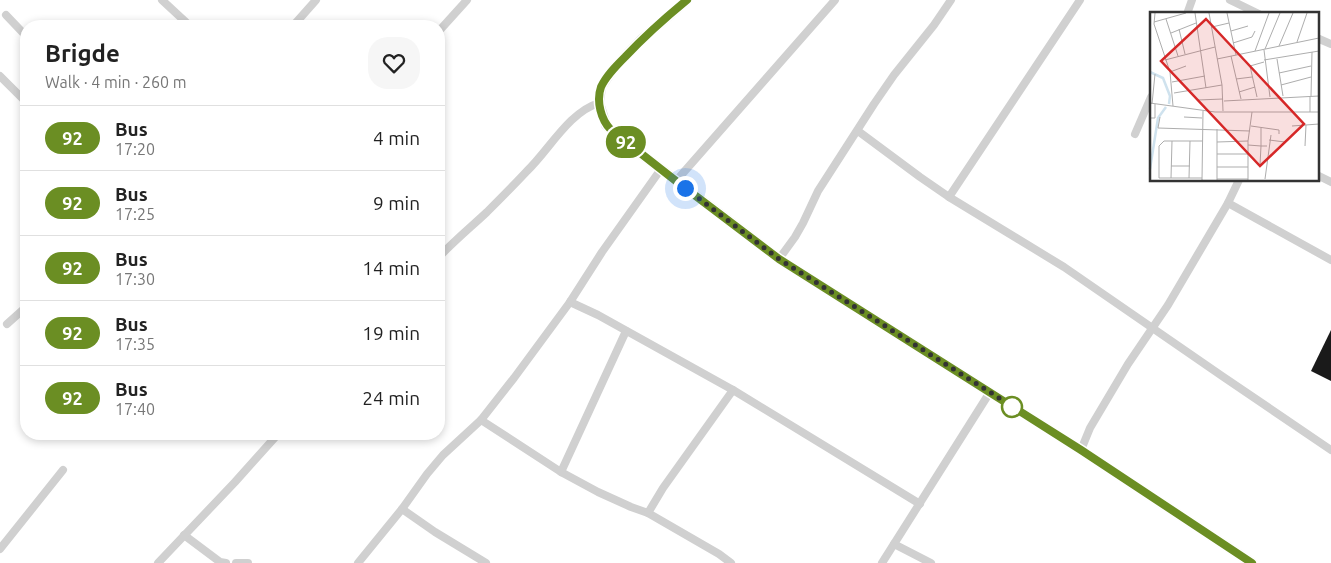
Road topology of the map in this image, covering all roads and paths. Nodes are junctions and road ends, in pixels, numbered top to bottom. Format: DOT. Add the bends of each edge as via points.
graph roads {
  1 [pos="162,0"];
  2 [pos="316,0"];
  3 [pos="467,0"];
  4 [pos="687,0"];
  5 [pos="835,0"];
  6 [pos="951,0"];
  7 [pos="1080,0"];
  8 [pos="1192,0"];
  9 [pos="1230,0"];
  10 [pos="1187,12"];
  11 [pos="1255,12"];
  12 [pos="6,15"];
  13 [pos="184,20"];
  14 [pos="298,20"];
  15 [pos="445,24"];
  16 [pos="20,30"];
  17 [pos="1318,38"];
  18 [pos="1331,44"];
  19 [pos="0,76"];
  20 [pos="20,96"];
  21 [pos="1150,99"];
  22 [pos="599,103"];
  23 [pos="858,130"];
  24 [pos="1136,134"];
  25 [pos="661,169"];
  26 [pos="1318,176"];
  27 [pos="676,181"];
  28 [pos="1238,181"];
  29 [pos="1331,182"];
  30 [pos="949,197"];
  31 [pos="1228,202"];
  32 [pos="445,251"];
  33 [pos="779,259"];
  34 [pos="1331,260"];
  35 [pos="570,302"];
  36 [pos="20,312"];
  37 [pos="7,324"];
  38 [pos="1153,329"];
  39 [pos="626,331"];
  40 [pos="733,390"];
  41 [pos="990,392"];
  42 [pos="480,420"];
  43 [pos="273,440"];
  44 [pos="1081,450"];
  45 [pos="1331,450"];
  46 [pos="63,470"];
  47 [pos="561,472"];
  48 [pos="920,504"];
  49 [pos="402,509"];
  50 [pos="648,513"];
  51 [pos="184,535"];
  52 [pos="894,544"];
  53 [pos="0,549"];
  54 [pos="1238,559"];
  55 [pos="158,563"];
  56 [pos="226,563"];
  57 [pos="236,563"];
  58 [pos="248,563"];
  59 [pos="358,563"];
  60 [pos="486,563"];
  61 [pos="731,563"];
  62 [pos="882,563"];
  63 [pos="931,563"];
  64 [pos="1252,563"];
  1 -- 13 [label="street"];
  2 -- 14 [label="street"];
  3 -- 15 [label="street"];
  4 -- 22 [label="street" via="614,68 601,87"];
  5 -- 27 [label="street"];
  6 -- 23 [label="street" via="894,75"];
  7 -- 30 [label="street"];
  8 -- 10 [label="street"];
  9 -- 11 [label="street"];
  12 -- 16 [label="street"];
  17 -- 18 [label="street"];
  19 -- 20 [label="street"];
  21 -- 24 [label="street"];
  22 -- 25 [label="street" via="606,125"];
  22 -- 32 [label="street" via="579,113 529,170"];
  23 -- 30 [label="street"];
  23 -- 33 [label="street" via="818,190 803,223"];
  25 -- 27 [label="street"];
  25 -- 35 [label="street"];
  26 -- 29 [label="street"];
  27 -- 33 [label="street"];
  28 -- 31 [label="street"];
  30 -- 38 [label="street" via="1064,267"];
  31 -- 34 [label="street"];
  31 -- 38 [label="street"];
  33 -- 41 [label="street"];
  35 -- 39 [label="street"];
  35 -- 42 [label="street"];
  36 -- 37 [label="street"];
  38 -- 44 [label="street" via="1128,364 1090,428"];
  38 -- 45 [label="street"];
  39 -- 40 [label="street"];
  39 -- 47 [label="street"];
  40 -- 48 [label="street"];
  40 -- 50 [label="street"];
  41 -- 44 [label="street"];
  41 -- 48 [label="street"];
  42 -- 47 [label="street"];
  42 -- 49 [label="street" via="443,455"];
  43 -- 51 [label="street"];
  44 -- 54 [label="street"];
  46 -- 53 [label="street"];
  47 -- 50 [label="street"];
  48 -- 52 [label="street"];
  49 -- 59 [label="street"];
  49 -- 60 [label="street"];
  50 -- 61 [label="street"];
  51 -- 55 [label="street"];
  51 -- 56 [label="street"];
  52 -- 62 [label="street"];
  52 -- 63 [label="street"];
  54 -- 64 [label="street"];
  57 -- 58 [label="street"];
}
